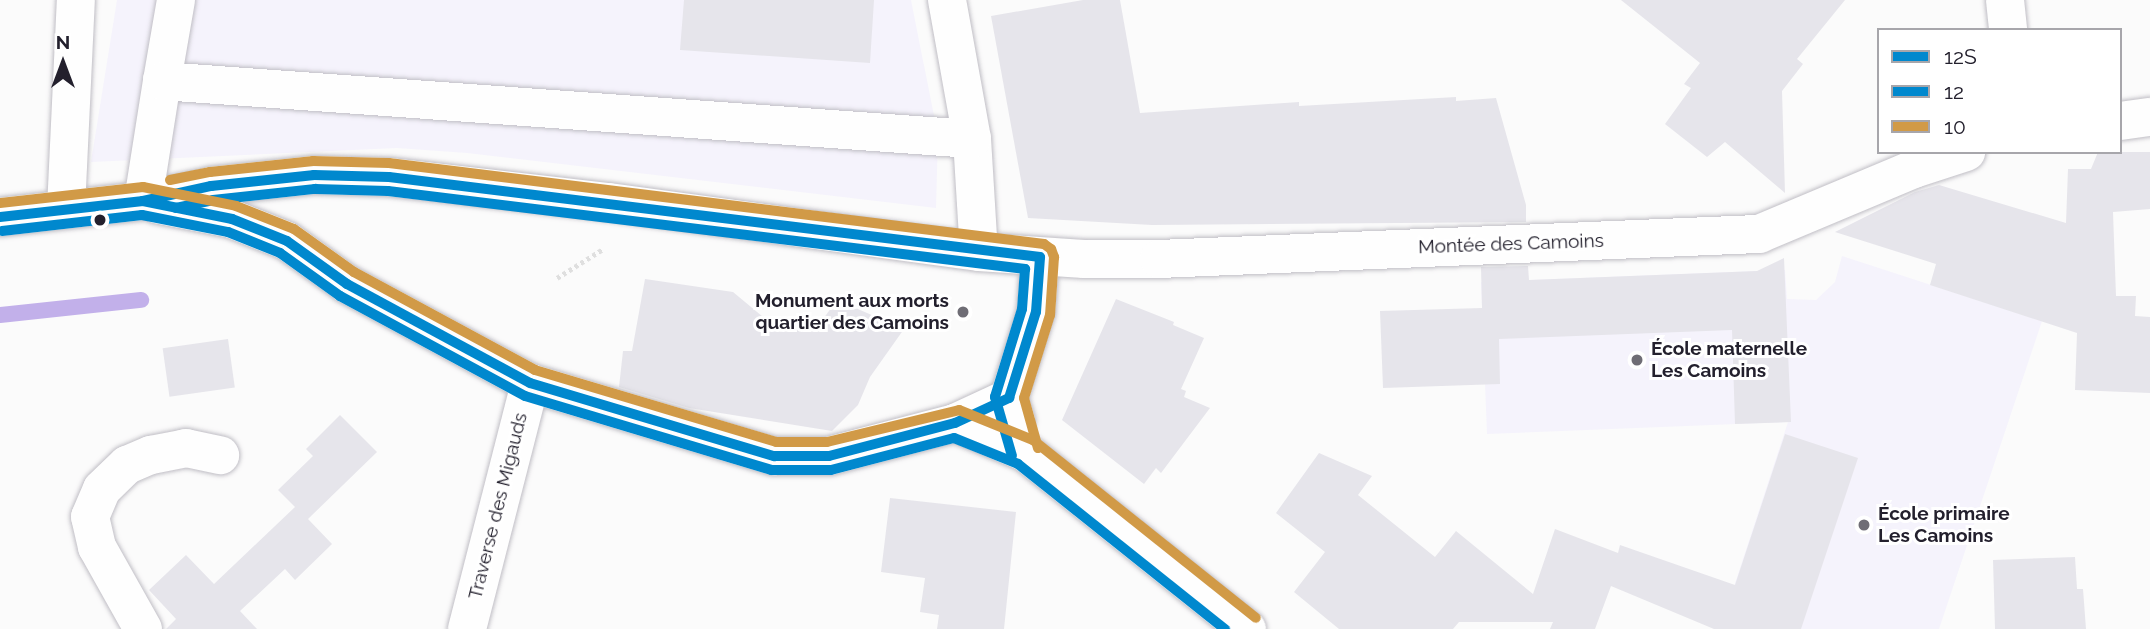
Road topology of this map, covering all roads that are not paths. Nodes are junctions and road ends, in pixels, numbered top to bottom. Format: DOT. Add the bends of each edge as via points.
graph roads {
  1 [pos="76,0"];
  2 [pos="176,0"];
  3 [pos="947,0"];
  4 [pos="2005,0"];
  5 [pos="2008,28"];
  6 [pos="162,81"];
  7 [pos="2150,117"];
  8 [pos="2122,121"];
  9 [pos="972,139"];
  10 [pos="1960,154"];
  11 [pos="314,175"];
  12 [pos="142,201"];
  13 [pos="66,209"];
  14 [pos="0,217"];
  15 [pos="287,242"];
  16 [pos="979,252"];
  17 [pos="1040,257"];
  18 [pos="530,383"];
  19 [pos="1009,398"];
  20 [pos="955,424"];
  21 [pos="1025,452"];
  22 [pos="220,455"];
  23 [pos="142,629"];
  24 [pos="467,629"];
  25 [pos="1247,629"];
  1 -- 13 [label="street"];
  2 -- 6 [label="street"];
  3 -- 9 [label="street"];
  4 -- 5 [label="street"];
  6 -- 9 [label="street"];
  6 -- 12 [label="street"];
  7 -- 8 [label="street"];
  9 -- 16 [label="street"];
  10 -- 17 [label="street, Montée des Camoins" via="1759,234 1159,259"];
  11 -- 12 [label="street, Montée des Camoins" via="211,186"];
  11 -- 15 [label="street" via="295,186 283,205"];
  11 -- 16 [label="street, Montée des Camoins" via="389,177 609,202"];
  12 -- 13 [label="street"];
  12 -- 15 [label="street" via="232,219"];
  13 -- 14 [label="street"];
  15 -- 18 [label="street" via="346,284"];
  16 -- 17 [label="street, Montée des Camoins"];
  17 -- 19 [label="street" via="1036,312"];
  18 -- 20 [label="street" via="774,456 829,456"];
  18 -- 24 [label="street, Traverse des Migauds"];
  19 -- 20 [label="street"];
  19 -- 21 [label="street"];
  20 -- 21 [label="street"];
  21 -- 25 [label="street"];
  22 -- 23 [label="street" via="186,448 151,455 127,465 102,489 90,517 97,547"];
}
